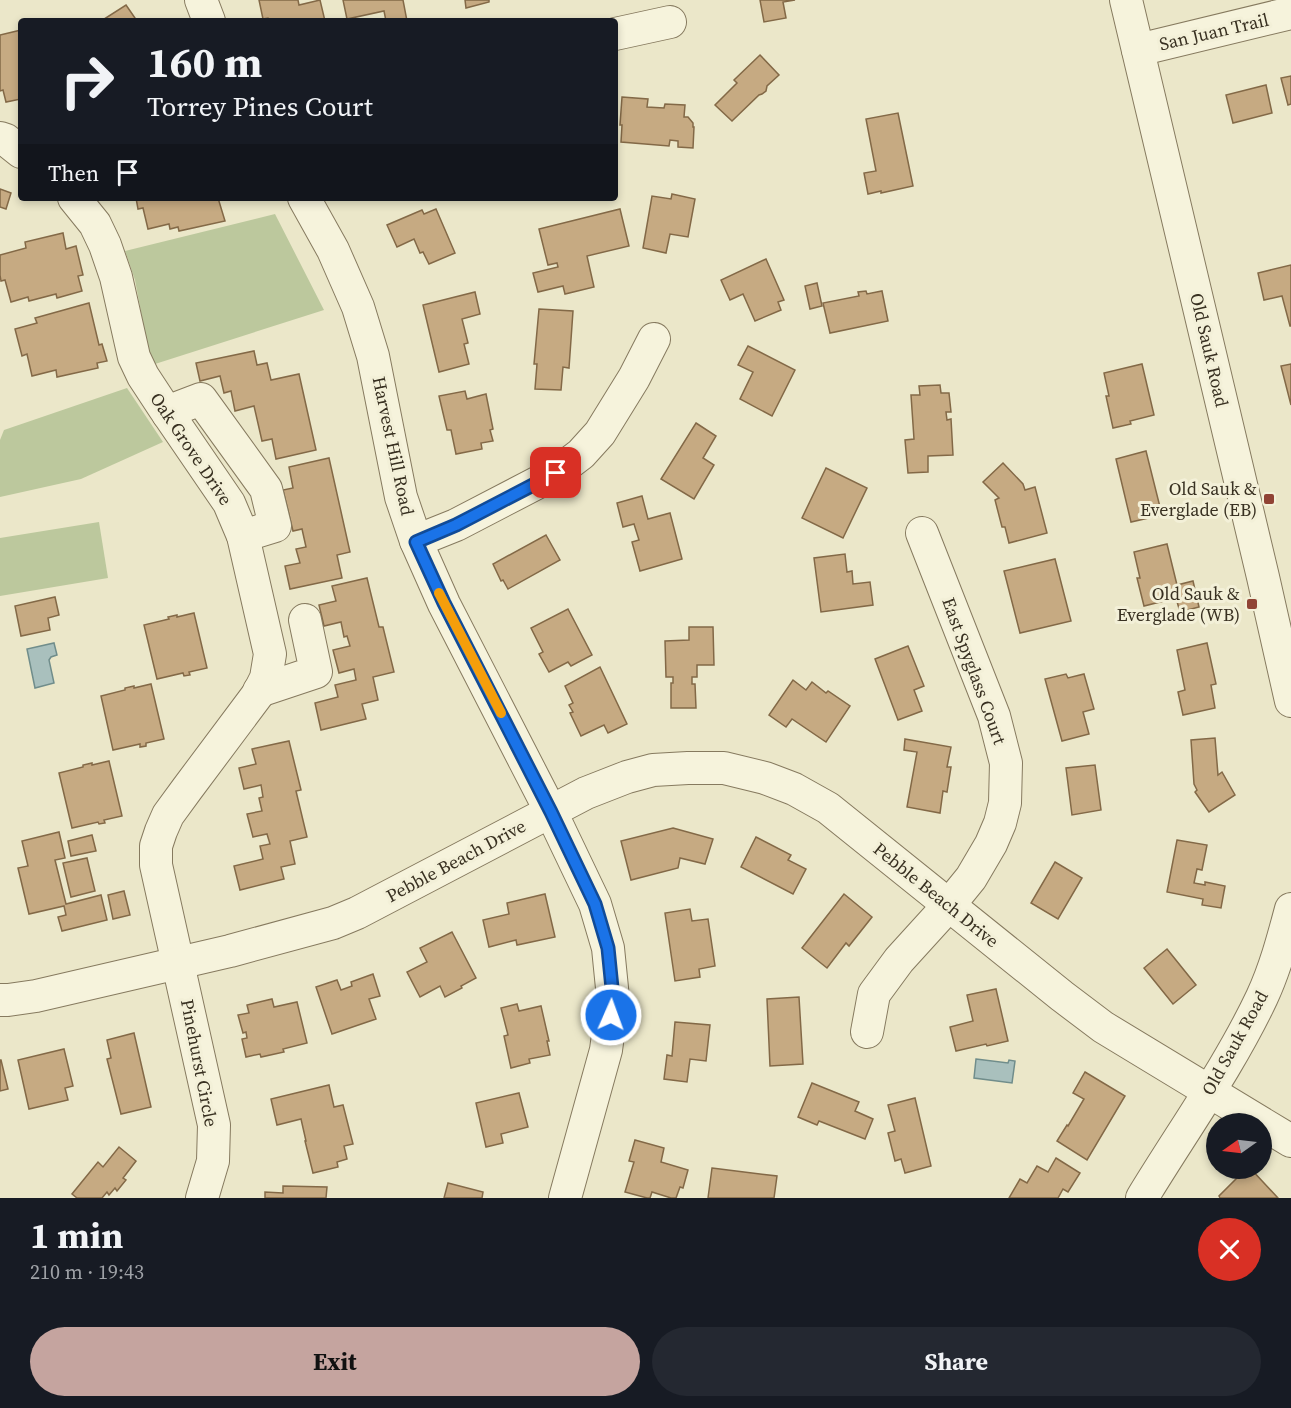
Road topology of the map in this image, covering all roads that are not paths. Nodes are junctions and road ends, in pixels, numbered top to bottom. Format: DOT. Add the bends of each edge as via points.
graph roads {
  1 [pos="201,0"];
  2 [pos="1126,0"];
  3 [pos="1291,13"];
  4 [pos="208,18"];
  5 [pos="670,22"];
  6 [pos="618,33"];
  7 [pos="1138,50"];
  8 [pos="0,138"];
  9 [pos="18,150"];
  10 [pos="76,201"];
  11 [pos="306,201"];
  12 [pos="654,339"];
  13 [pos="922,533"];
  14 [pos="416,542"];
  15 [pos="1280,596"];
  16 [pos="304,620"];
  17 [pos="259,691"];
  18 [pos="1291,701"];
  19 [pos="551,812"];
  20 [pos="949,905"];
  21 [pos="1291,909"];
  22 [pos="178,963"];
  23 [pos="0,1000"];
  24 [pos="867,1032"];
  25 [pos="1209,1090"];
  26 [pos="1291,1140"];
  27 [pos="1152,1194"];
  28 [pos="202,1198"];
  29 [pos="565,1198"];
  1 -- 4 [label="street"];
  2 -- 7 [label="street, Old Sauk Road"];
  3 -- 7 [label="street, San Juan Trail"];
  5 -- 6 [label="street"];
  7 -- 15 [label="street, Old Sauk Road"];
  8 -- 9 [label="street"];
  10 -- 17 [label="street, Oak Grove Drive" via="95,224 105,245 134,357 143,376 230,503 243,536 270,654 266,678"];
  11 -- 14 [label="street, Harvest Hill Road" via="358,307 373,356 401,497"];
  12 -- 14 [label="street" via="600,433 581,454 556,473"];
  13 -- 20 [label="street, East Spyglass Court" via="994,716 1006,763 1000,823 971,878"];
  14 -- 19 [label="street, Harvest Hill Road"];
  15 -- 18 [label="street, Old Sauk Road"];
  16 -- 17 [label="street" via="316,672"];
  17 -- 22 [label="street, Oak Grove Drive" via="174,806 156,846 156,866"];
  19 -- 20 [label="street, Pebble Beach Drive" via="627,777 653,770 724,768 794,789 828,808"];
  19 -- 22 [label="street, Pebble Beach Drive" via="333,923"];
  19 -- 29 [label="street, Harvest Hill Road" via="595,904 608,948 613,998 606,1050"];
  20 -- 24 [label="street, East Spyglass Court" via="874,994"];
  20 -- 25 [label="street, Pebble Beach Drive" via="1103,1027"];
  21 -- 25 [label="street, Old Sauk Road" via="1263,995"];
  22 -- 23 [label="street, Pebble Beach Drive" via="36,996"];
  22 -- 28 [label="street, Pinehurst Circle" via="214,1125 213,1161"];
  25 -- 26 [label="street, Pebble Beach Drive"];
  25 -- 27 [label="street, Old Sauk Road"];
}
